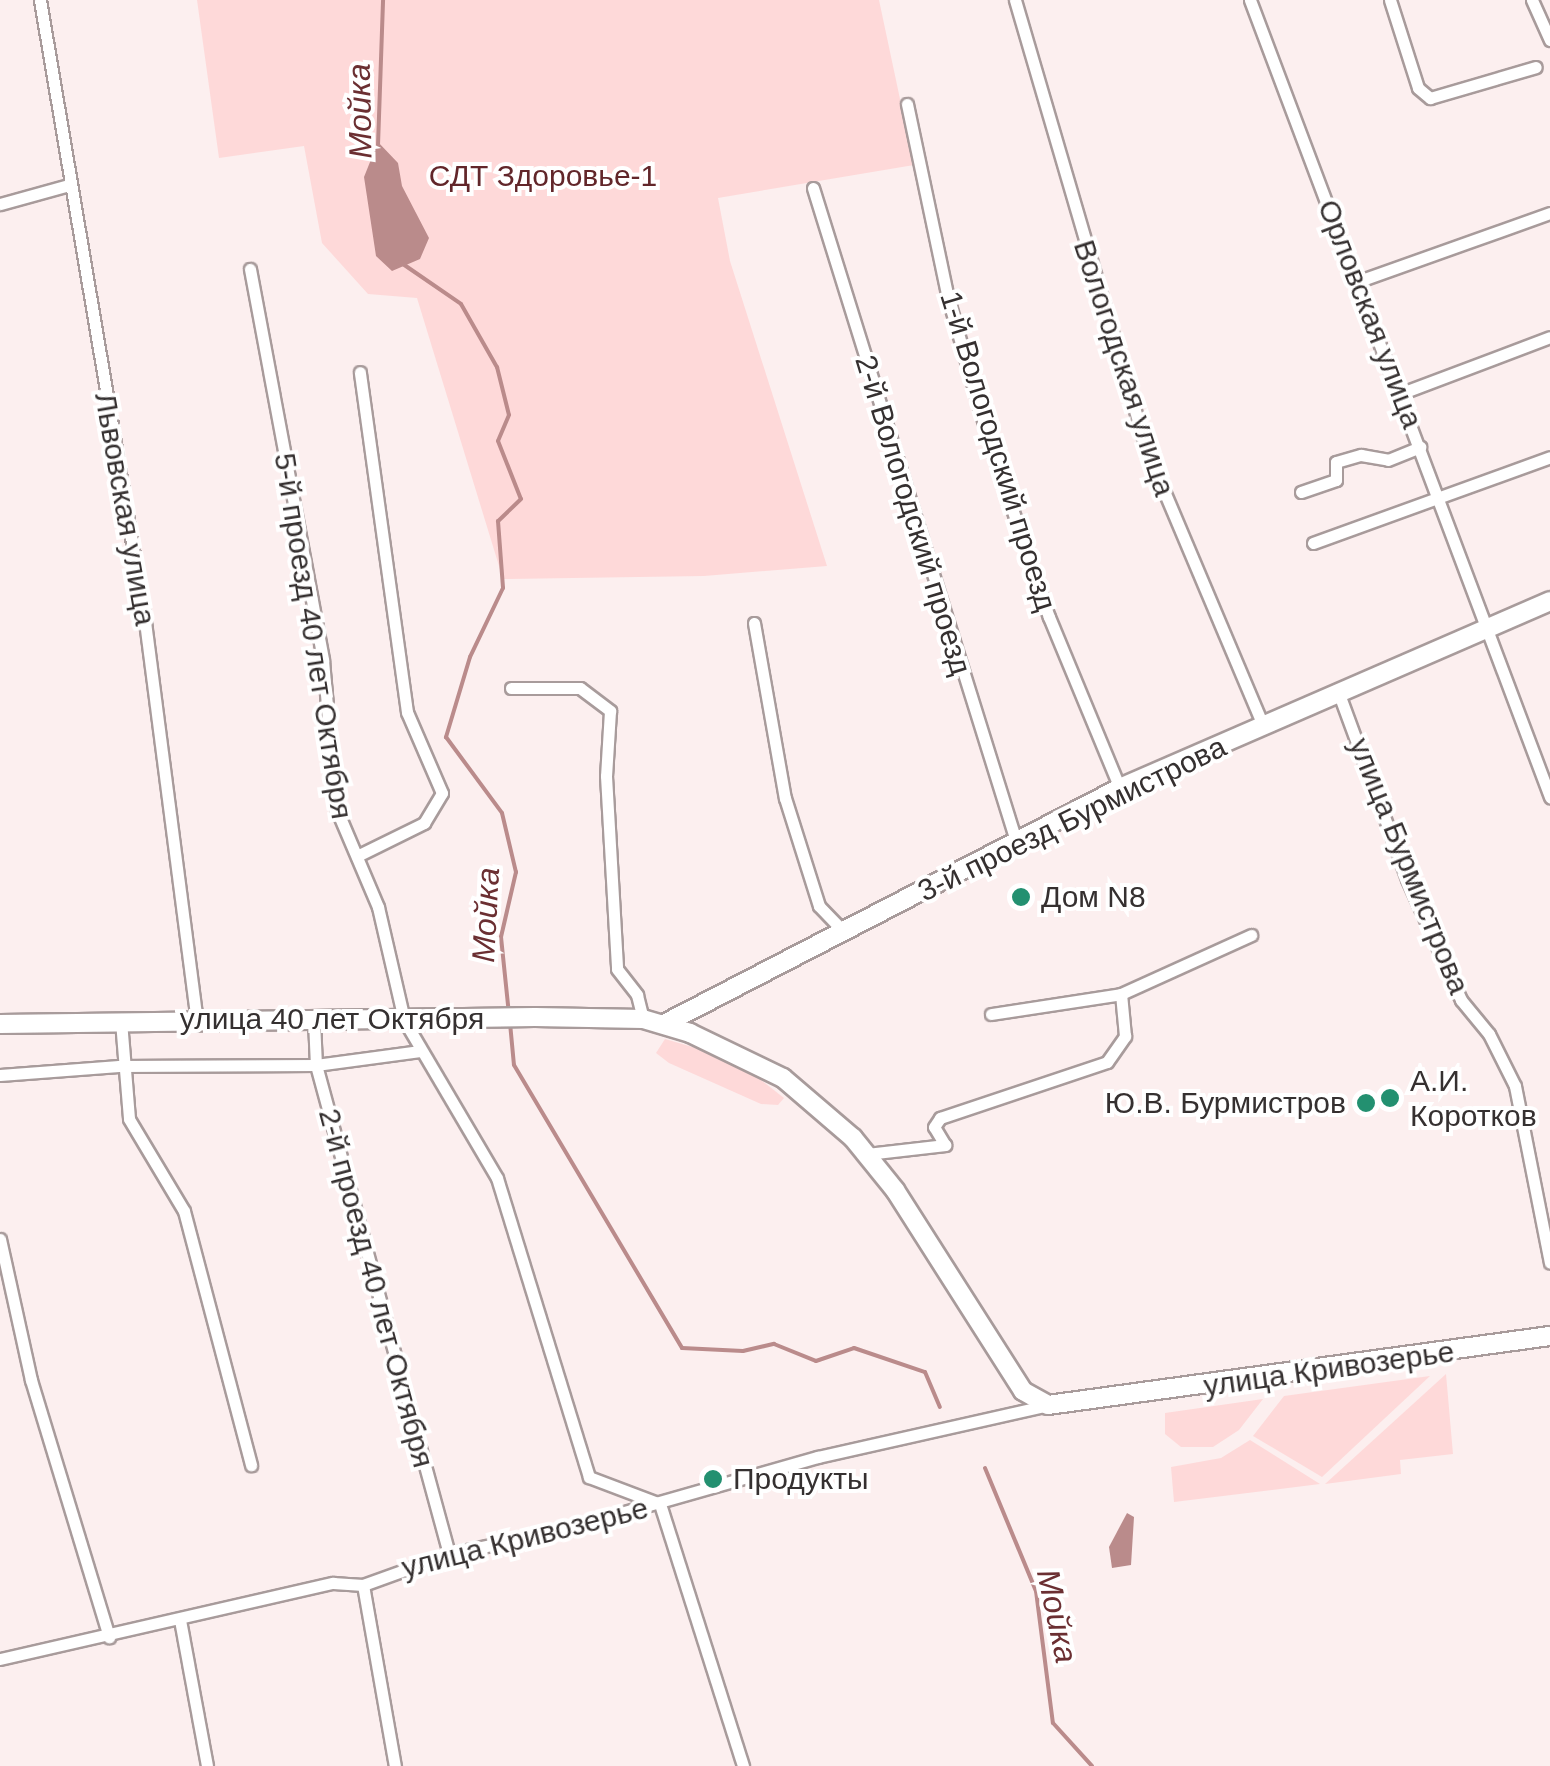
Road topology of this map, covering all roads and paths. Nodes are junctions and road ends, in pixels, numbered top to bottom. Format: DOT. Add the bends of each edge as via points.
graph roads {
  1 [pos="40,0"];
  2 [pos="1015,0"];
  3 [pos="1250,0"];
  4 [pos="1390,0"];
  5 [pos="1532,0"];
  6 [pos="1550,40"];
  7 [pos="1536,67"];
  8 [pos="907,104"];
  9 [pos="68,186"];
  10 [pos="813,188"];
  11 [pos="0,204"];
  12 [pos="1550,213"];
  13 [pos="250,269"];
  14 [pos="1359,280"];
  15 [pos="1550,337"];
  16 [pos="360,372"];
  17 [pos="1402,393"];
  18 [pos="1421,448"];
  19 [pos="1550,457"];
  20 [pos="1301,492"];
  21 [pos="1439,496"];
  22 [pos="1313,542"];
  23 [pos="1550,600"];
  24 [pos="754,622"];
  25 [pos="1486,628"];
  26 [pos="511,688"];
  27 [pos="1339,694"];
  28 [pos="1263,726"];
  29 [pos="1120,788"];
  30 [pos="1550,797"];
  31 [pos="1016,842"];
  32 [pos="356,856"];
  33 [pos="844,934"];
  34 [pos="1251,935"];
  35 [pos="1121,994"];
  36 [pos="991,1014"];
  37 [pos="196,1020"];
  38 [pos="314,1020"];
  39 [pos="404,1020"];
  40 [pos="642,1020"];
  41 [pos="121,1021"];
  42 [pos="0,1024"];
  43 [pos="664,1024"];
  44 [pos="420,1051"];
  45 [pos="316,1065"];
  46 [pos="120,1066"];
  47 [pos="0,1075"];
  48 [pos="868,1154"];
  49 [pos="0,1238"];
  50 [pos="1550,1262"];
  51 [pos="1550,1336"];
  52 [pos="1048,1405"];
  53 [pos="251,1465"];
  54 [pos="660,1504"];
  55 [pos="448,1554"];
  56 [pos="363,1585"];
  57 [pos="180,1620"];
  58 [pos="109,1637"];
  59 [pos="0,1659"];
  60 [pos="207,1766"];
  61 [pos="395,1766"];
  62 [pos="743,1766"];
  1 -- 9 [label="street, Львовская улица"];
  2 -- 28 [label="street, Вологодская улица" via="1145,446"];
  3 -- 14 [label="street, Орловская улица"];
  4 -- 7 [label="street" via="1418,88 1430,98"];
  5 -- 6 [label="street"];
  8 -- 29 [label="street, 1-й Вологодский проезд" via="948,298 990,444 1049,616"];
  9 -- 11 [label="street"];
  9 -- 37 [label="street, Львовская улица" via="144,614"];
  10 -- 31 [label="street, 2-й Вологодский проезд"];
  12 -- 14 [label="street"];
  13 -- 32 [label="street, 5-й проезд 40 лет Октября" via="323,660 329,769 341,826"];
  14 -- 17 [label="street, Орловская улица"];
  15 -- 17 [label="street"];
  16 -- 32 [label="street" via="407,712 442,793 433,814 415,830"];
  17 -- 18 [label="street, Орловская улица"];
  18 -- 20 [label="street" via="1388,460 1361,455 1336,462 1336,480"];
  18 -- 21 [label="street, Орловская улица"];
  19 -- 21 [label="street"];
  21 -- 22 [label="street"];
  21 -- 25 [label="street, Орловская улица" via="1438,512"];
  23 -- 25 [label="main road, 3-й проезд Бурмистрова"];
  24 -- 33 [label="street" via="786,798 819,906"];
  25 -- 27 [label="main road, 3-й проезд Бурмистрова"];
  25 -- 30 [label="street"];
  26 -- 40 [label="street" via="580,688 610,710 606,776 618,969 638,995"];
  27 -- 28 [label="main road, 3-й проезд Бурмистрова"];
  27 -- 50 [label="street, улица Бурмистрова" via="1407,879 1461,1000 1489,1034 1516,1086"];
  28 -- 29 [label="main road, 3-й проезд Бурмистрова"];
  29 -- 31 [label="main road, 3-й проезд Бурмистрова"];
  31 -- 33 [label="main road, 3-й проезд Бурмистрова"];
  32 -- 39 [label="street, 5-й проезд 40 лет Октября" via="386,934"];
  33 -- 43 [label="main road, 3-й проезд Бурмистрова"];
  34 -- 35 [label="street"];
  35 -- 36 [label="street"];
  35 -- 48 [label="street" via="1125,1036 1107,1062 940,1118 934,1127 945,1145"];
  37 -- 38 [label="main road, улица 40 лет Октября"];
  37 -- 41 [label="main road, улица 40 лет Октября"];
  38 -- 39 [label="main road, улица 40 лет Октября"];
  38 -- 45 [label="street, 2-й проезд 40 лет Октября"];
  39 -- 40 [label="main road, улица 40 лет Октября"];
  39 -- 44 [label="street, 5-й проезд 40 лет Октября"];
  40 -- 43 [label="main road, улица 40 лет Октября"];
  41 -- 42 [label="main road, улица 40 лет Октября"];
  41 -- 46 [label="street"];
  43 -- 48 [label="main road" via="783,1078"];
  44 -- 45 [label="street"];
  44 -- 54 [label="street, 5-й проезд 40 лет Октября" via="496,1178 589,1478"];
  45 -- 46 [label="street"];
  45 -- 55 [label="street, 2-й проезд 40 лет Октября"];
  46 -- 47 [label="street"];
  46 -- 53 [label="street" via="128,1119 184,1211"];
  48 -- 52 [label="main road" via="1023,1391"];
  49 -- 58 [label="street" via="32,1380"];
  51 -- 52 [label="main road, улица Кривозерье"];
  52 -- 54 [label="street, улица Кривозерье" via="818,1457"];
  54 -- 55 [label="street, улица Кривозерье"];
  54 -- 62 [label="street"];
  55 -- 56 [label="street, улица Кривозерье"];
  56 -- 57 [label="street, улица Кривозерье" via="333,1583"];
  56 -- 61 [label="street"];
  57 -- 58 [label="street, улица Кривозерье"];
  57 -- 60 [label="street"];
  58 -- 59 [label="street, улица Кривозерье"];
}
